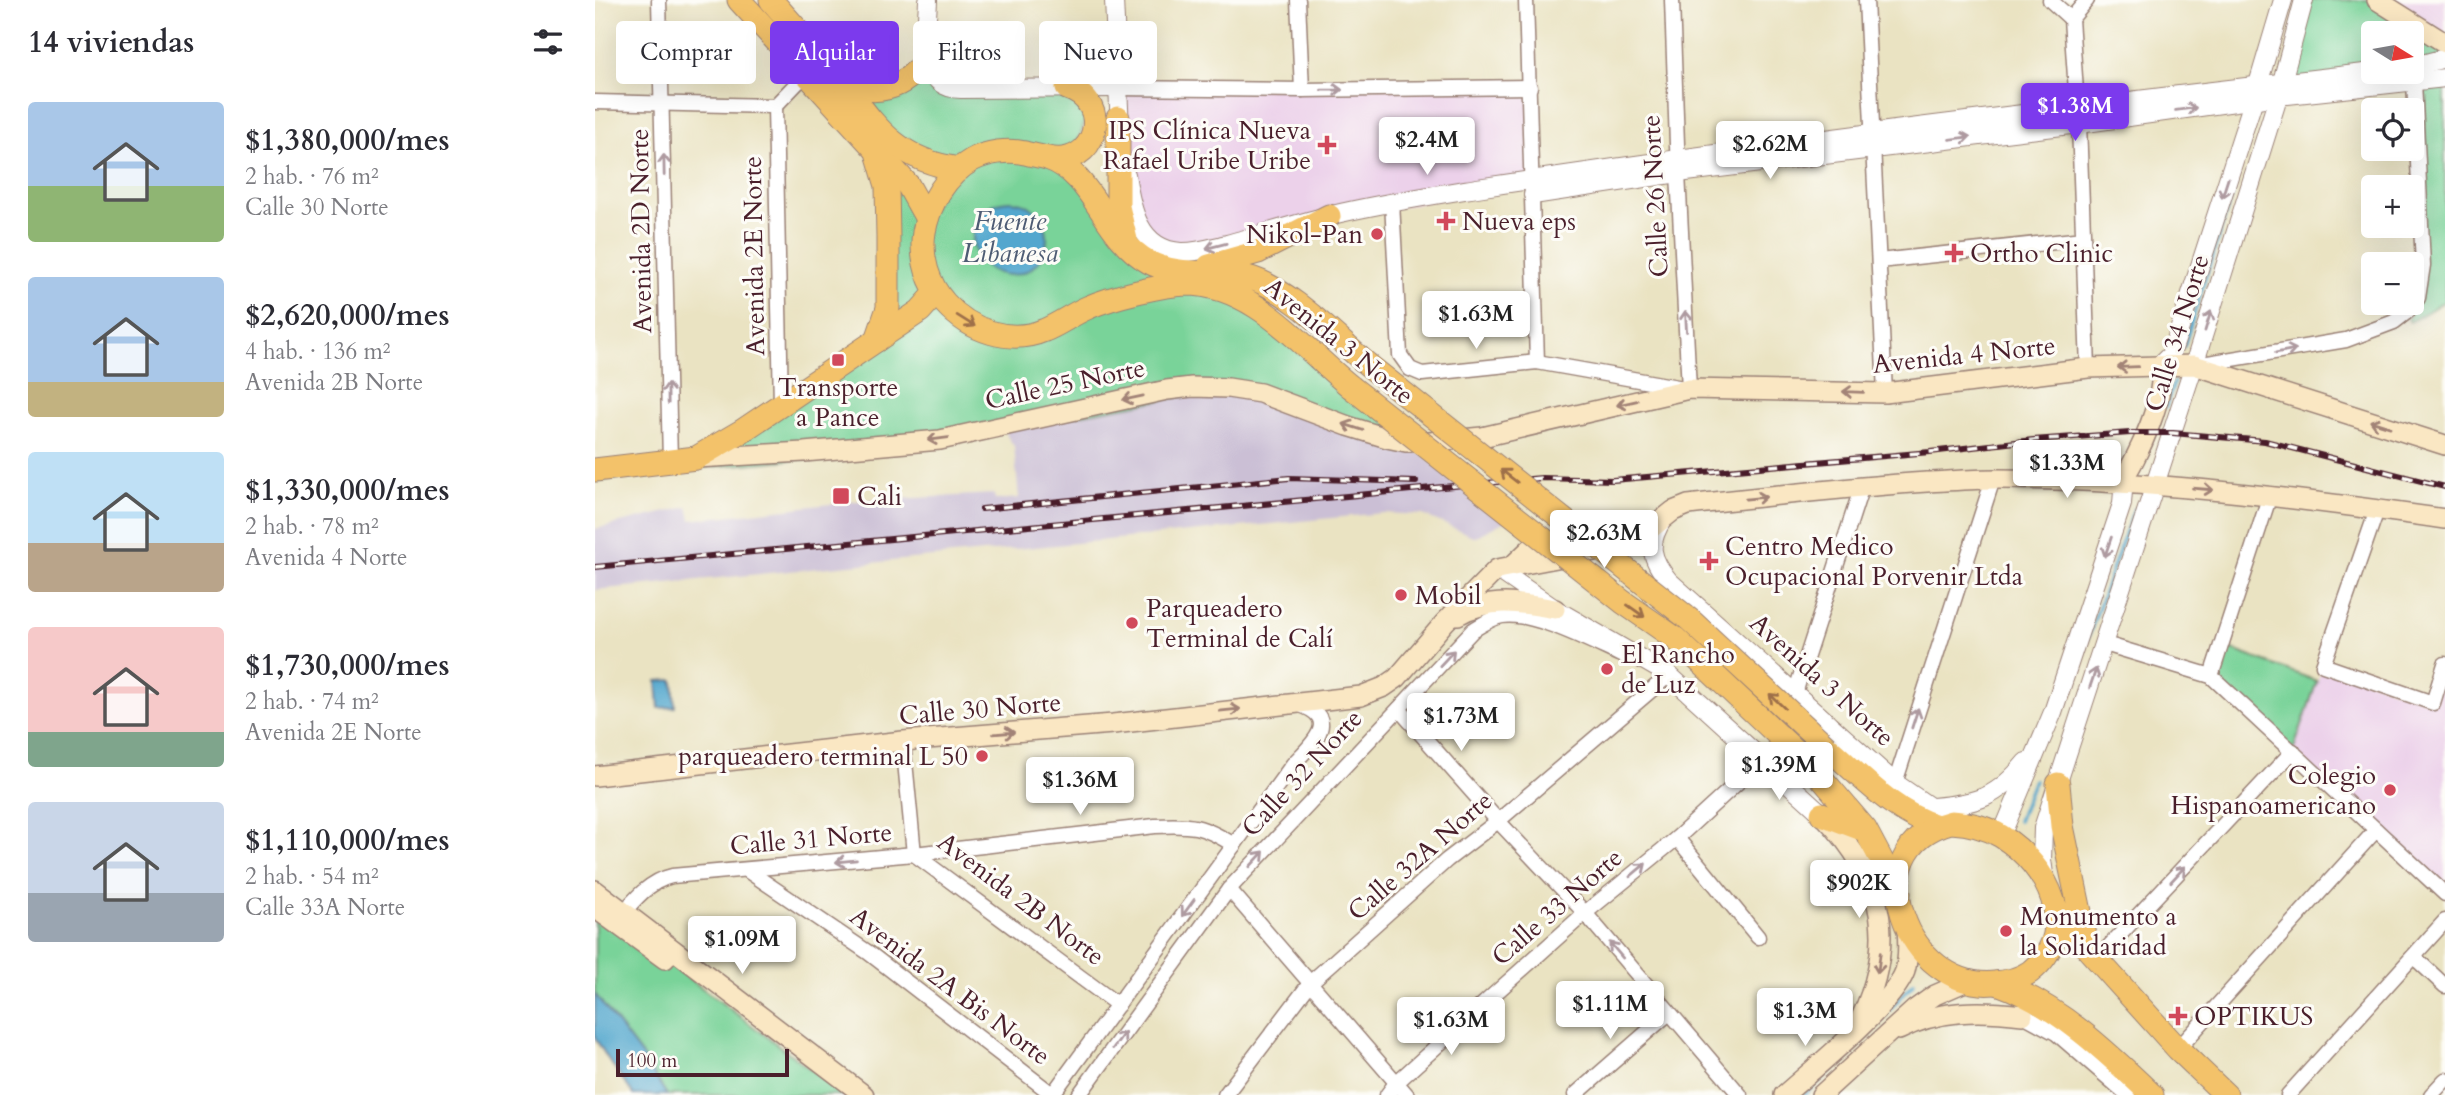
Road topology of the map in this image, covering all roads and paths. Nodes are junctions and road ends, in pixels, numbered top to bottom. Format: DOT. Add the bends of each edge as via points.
graph roads {
  1 [pos="659,0"];
  2 [pos="739,0"];
  3 [pos="771,0"];
  4 [pos="927,0"];
  5 [pos="1114,0"];
  6 [pos="1298,0"];
  7 [pos="1526,0"];
  8 [pos="1672,0"];
  9 [pos="1866,0"];
  10 [pos="2050,0"];
  11 [pos="2087,0"];
  12 [pos="2283,0"];
  13 [pos="2304,0"];
  14 [pos="2377,0"];
  15 [pos="2071,19"];
  16 [pos="789,21"];
  17 [pos="927,21"];
  18 [pos="770,34"];
  19 [pos="2445,43"];
  20 [pos="2445,58"];
  21 [pos="2424,68"];
  22 [pos="2361,74"];
  23 [pos="913,75"];
  24 [pos="2424,75"];
  25 [pos="2445,78"];
  26 [pos="2361,80"];
  27 [pos="796,84"];
  28 [pos="816,84"];
  29 [pos="843,84"];
  30 [pos="850,84"];
  31 [pos="939,84"];
  32 [pos="2414,84"];
  33 [pos="1530,87"];
  34 [pos="1067,88"];
  35 [pos="1117,88"];
  36 [pos="2280,89"];
  37 [pos="1302,90"];
  38 [pos="2256,93"];
  39 [pos="595,102"];
  40 [pos="663,102"];
  41 [pos="775,106"];
  42 [pos="2078,115"];
  43 [pos="1118,118"];
  44 [pos="1873,141"];
  45 [pos="875,146"];
  46 [pos="1048,158"];
  47 [pos="1677,166"];
  48 [pos="959,169"];
  49 [pos="1533,188"];
  50 [pos="1392,202"];
  51 [pos="1329,216"];
  52 [pos="927,219"];
  53 [pos="2083,239"];
  54 [pos="1129,250"];
  55 [pos="1879,261"];
  56 [pos="1185,270"];
  57 [pos="936,293"];
  58 [pos="877,340"];
  59 [pos="1537,362"];
  60 [pos="2194,365"];
  61 [pos="2159,366"];
  62 [pos="2088,368"];
  63 [pos="1689,389"];
  64 [pos="1885,393"];
  65 [pos="781,405"];
  66 [pos="1439,441"];
  67 [pos="2445,445"];
  68 [pos="697,458"];
  69 [pos="670,461"];
  70 [pos="595,470"];
  71 [pos="1993,479"];
  72 [pos="2120,481"];
  73 [pos="2156,485"];
  74 [pos="1862,486"];
  75 [pos="2270,495"];
  76 [pos="2377,510"];
  77 [pos="1663,519"];
  78 [pos="2445,519"];
  79 [pos="1505,567"];
  80 [pos="1555,609"];
  81 [pos="1445,622"];
  82 [pos="2105,644"];
  83 [pos="2445,664"];
  84 [pos="1669,675"];
  85 [pos="2211,676"];
  86 [pos="1370,693"];
  87 [pos="1795,693"];
  88 [pos="1296,703"];
  89 [pos="1399,709"];
  90 [pos="903,741"];
  91 [pos="1838,745"];
  92 [pos="2039,746"];
  93 [pos="2293,751"];
  94 [pos="1762,760"];
  95 [pos="595,776"];
  96 [pos="2058,783"];
  97 [pos="1884,784"];
  98 [pos="1822,814"];
  99 [pos="1933,816"];
  100 [pos="1498,821"];
  101 [pos="1865,829"];
  102 [pos="2376,830"];
  103 [pos="2001,836"];
  104 [pos="1677,838"];
  105 [pos="1234,845"];
  106 [pos="914,854"];
  107 [pos="748,871"];
  108 [pos="2045,881"];
  109 [pos="1229,889"];
  110 [pos="595,890"];
  111 [pos="1899,893"];
  112 [pos="2445,894"];
  113 [pos="2054,904"];
  114 [pos="595,908"];
  115 [pos="1585,913"];
  116 [pos="619,917"];
  117 [pos="2445,921"];
  118 [pos="1907,928"];
  119 [pos="1758,937"];
  120 [pos="2092,954"];
  121 [pos="2414,957"];
  122 [pos="1967,981"];
  123 [pos="1311,982"];
  124 [pos="1997,983"];
  125 [pos="2445,986"];
  126 [pos="1118,1004"];
  127 [pos="1669,1013"];
  128 [pos="2023,1015"];
  129 [pos="2066,1020"];
  130 [pos="1854,1032"];
  131 [pos="1880,1041"];
  132 [pos="2178,1049"];
  133 [pos="2445,1080"];
  134 [pos="1392,1089"];
  135 [pos="1823,1094"];
  136 [pos="845,1095"];
  137 [pos="864,1095"];
  138 [pos="1052,1095"];
  139 [pos="1079,1095"];
  140 [pos="1225,1095"];
  141 [pos="1407,1095"];
  142 [pos="1575,1095"];
  143 [pos="1740,1095"];
  144 [pos="1784,1095"];
  145 [pos="2128,1095"];
  146 [pos="2152,1095"];
  147 [pos="2226,1095"];
  148 [pos="2288,1095"];
  149 [pos="2431,1095"];
  1 -- 40 [label="street, Avenida 2D Norte"];
  2 -- 18 [label="main road"];
  3 -- 16 [label="main road"];
  4 -- 17 [label="street"];
  5 -- 35 [label="street"];
  6 -- 37 [label="street"];
  7 -- 33 [label="street"];
  8 -- 47 [label="street, Calle 26 Norte"];
  9 -- 44 [label="street"];
  10 -- 15 [label="street"];
  11 -- 15 [label="street"];
  12 -- 38 [label="street, Calle 34 Norte"];
  13 -- 36 [label="street, Calle 34 Norte"];
  14 -- 19 [label="main road"];
  15 -- 42 [label="street"];
  20 -- 21 [label="street"];
  22 -- 36 [label="street"];
  23 -- 30 [label="main road" via="890,88"];
  24 -- 25 [label="street"];
  26 -- 36 [label="street"];
  27 -- 41 [label="street"];
  28 -- 45 [label="main road"];
  29 -- 48 [label="main road" via="894,144 919,158"];
  31 -- 34 [label="street" via="950,89"];
  60 -- 32 [label="street, one-way" via="2346,340 2394,322 2418,298 2423,265"];
  37 -- 33 [label="street, one-way"];
  33 -- 49 [label="street"];
  34 -- 35 [label="street"];
  34 -- 46 [label="main road" via="1091,106 1093,136 1072,157"];
  35 -- 37 [label="street"];
  35 -- 43 [label="street"];
  36 -- 38 [label="street"];
  60 -- 36 [label="street, Calle 34 Norte, one-way"];
  38 -- 42 [label="street"];
  38 -- 61 [label="street, Calle 34 Norte, one-way" via="2171,354"];
  39 -- 40 [label="street"];
  40 -- 41 [label="street"];
  69 -- 40 [label="street, Avenida 2D Norte, one-way"];
  41 -- 65 [label="street, Avenida 2E Norte"];
  42 -- 44 [label="street"];
  42 -- 53 [label="street"];
  51 -- 43 [label="street, one-way" via="1206,249 1182,252 1164,248 1150,240 1132,212"];
  43 -- 54 [label="main road" via="1118,207"];
  44 -- 47 [label="street"];
  44 -- 55 [label="street"];
  45 -- 52 [label="main road" via="908,184"];
  45 -- 58 [label="main road" via="887,186 888,237 888,309"];
  46 -- 48 [label="main road, Avenida 3 Norte" via="1002,152 974,159"];
  46 -- 54 [label="main road, Avenida 3 Norte" via="1086,188"];
  47 -- 49 [label="street"];
  63 -- 47 [label="street, Calle 26 Norte, one-way"];
  48 -- 52 [label="main road, Avenida 3 Norte" via="936,197"];
  49 -- 50 [label="street"];
  49 -- 59 [label="street"];
  50 -- 51 [label="street"];
  50 -- 59 [label="street" via="1400,355 1410,369 1422,374"];
  51 -- 56 [label="main road" via="1258,252"];
  52 -- 57 [label="main road, Avenida 3 Norte" via="925,261"];
  53 -- 55 [label="street"];
  53 -- 62 [label="street"];
  54 -- 56 [label="main road, Avenida 3 Norte" via="1158,267"];
  55 -- 64 [label="street"];
  91 -- 56 [label="main road, Avenida 3 Norte, one-way, bridge" via="1691,620 1277,290 1250,278"];
  57 -- 58 [label="main road, Calle 25 Norte" via="920,311"];
  57 -- 101 [label="main road, Avenida 3 Norte, one-way, bridge" via="972,326 1016,336 1044,331 1088,307 1127,294 1186,284 1243,299 1676,639 1812,767"];
  58 -- 65 [label="main road, Calle 25 Norte"];
  59 -- 63 [label="street"];
  60 -- 61 [label="main road, Avenida 4 Norte"];
  67 -- 60 [label="main road, Avenida 4 Norte, one-way"];
  60 -- 73 [label="street, Calle 34 Norte"];
  61 -- 62 [label="main road, Avenida 4 Norte, one-way"];
  61 -- 72 [label="main road" via="2162,381 2146,433 2135,461"];
  62 -- 64 [label="main road, Avenida 4 Norte"];
  64 -- 63 [label="main road, Avenida 4 Norte, one-way"];
  63 -- 66 [label="main road, Avenida 4 Norte, one-way" via="1482,436"];
  65 -- 68 [label="main road, Calle 25 Norte"];
  66 -- 68 [label="main road, Calle 25 Norte, one-way" via="1387,438 1260,393 1192,387 940,440"];
  68 -- 69 [label="main road, Calle 25 Norte"];
  69 -- 70 [label="main road, Calle 25 Norte"];
  71 -- 72 [label="main road"];
  71 -- 74 [label="main road"];
  97 -- 71 [label="street, one-way"];
  72 -- 73 [label="main road"];
  72 -- 92 [label="street, one-way" via="2122,504"];
  73 -- 75 [label="main road, one-way"];
  73 -- 82 [label="street, Calle 34 Norte"];
  77 -- 74 [label="main road, one-way" via="1688,505"];
  74 -- 87 [label="street"];
  75 -- 76 [label="main road"];
  75 -- 85 [label="street"];
  76 -- 78 [label="main road"];
  76 -- 83 [label="street" via="2323,665 2433,703"];
  77 -- 79 [label="main road" via="1638,539"];
  77 -- 87 [label="street, Avenida 3 Norte" via="1652,546 1657,567"];
  79 -- 80 [label="street"];
  79 -- 81 [label="main road, Calle 32 Norte"];
  80 -- 81 [label="main road" via="1493,602 1467,609"];
  80 -- 84 [label="street"];
  81 -- 86 [label="main road, Calle 32 Norte" via="1397,678"];
  82 -- 85 [label="street"];
  96 -- 82 [label="street, Calle 34 Norte, one-way"];
  89 -- 84 [label="street, Calle 32 Norte, one-way" via="1473,630 1507,615 1559,628"];
  84 -- 94 [label="street"];
  84 -- 100 [label="street, Calle 32A Norte"];
  85 -- 93 [label="street"];
  86 -- 88 [label="main road, Calle 30 Norte"];
  87 -- 91 [label="street, Avenida 3 Norte"];
  90 -- 88 [label="main road, Calle 30 Norte, one-way"];
  88 -- 105 [label="street, Calle 32 Norte" via="1316,712 1321,732"];
  89 -- 100 [label="street"];
  109 -- 89 [label="street, Calle 32 Norte, one-way"];
  90 -- 95 [label="main road, Calle 30 Norte"];
  90 -- 106 [label="street, Avenida 2B Norte"];
  91 -- 97 [label="main road, Avenida 3 Norte"];
  92 -- 99 [label="street" via="2012,779 1992,794"];
  92 -- 103 [label="street"];
  93 -- 102 [label="street"];
  120 -- 93 [label="street, one-way"];
  94 -- 98 [label="street"];
  94 -- 104 [label="street, Calle 33 Norte"];
  96 -- 108 [label="street, Calle 34 Norte" via="2043,828"];
  96 -- 120 [label="main road" via="2062,826"];
  97 -- 99 [label="main road, Avenida 3 Norte" via="1901,810 1922,821"];
  98 -- 101 [label="main road"];
  98 -- 130 [label="main road, one-way" via="1860,860 1879,917 1876,983"];
  99 -- 103 [label="main road"];
  99 -- 111 [label="main road" via="1900,867"];
  100 -- 115 [label="street"];
  100 -- 123 [label="street, Calle 32A Norte" via="1447,860"];
  101 -- 111 [label="main road, Avenida 3 Norte"];
  102 -- 112 [label="street"];
  102 -- 132 [label="street"];
  103 -- 108 [label="main road" via="2021,850"];
  115 -- 104 [label="street, Calle 33 Norte, one-way"];
  104 -- 119 [label="street"];
  105 -- 106 [label="street, Calle 31 Norte" via="1209,829 1185,824"];
  105 -- 126 [label="street, Calle 32 Norte, one-way"];
  106 -- 107 [label="street, Calle 31 Norte, one-way"];
  106 -- 126 [label="street, Avenida 2B Norte"];
  107 -- 116 [label="street, Calle 31 Norte" via="658,879"];
  107 -- 138 [label="street, Avenida 2A Bis Norte" via="869,953"];
  108 -- 113 [label="main road"];
  109 -- 123 [label="street"];
  139 -- 109 [label="street, Calle 32 Norte, one-way"];
  110 -- 116 [label="main road"];
  111 -- 118 [label="main road"];
  113 -- 120 [label="main road"];
  113 -- 124 [label="main road" via="2057,922 2042,961 2027,974"];
  114 -- 116 [label="main road"];
  127 -- 115 [label="street, one-way"];
  115 -- 134 [label="street, Calle 33 Norte"];
  116 -- 136 [label="main road"];
  116 -- 137 [label="main road"];
  117 -- 121 [label="street"];
  118 -- 122 [label="main road" via="1927,957"];
  118 -- 130 [label="main road" via="1905,972 1890,996"];
  120 -- 132 [label="main road"];
  121 -- 125 [label="street"];
  121 -- 148 [label="street"];
  122 -- 124 [label="main road"];
  122 -- 131 [label="main road" via="1935,995"];
  123 -- 134 [label="street"];
  123 -- 140 [label="street, Calle 32A Norte"];
  124 -- 129 [label="main road"];
  126 -- 138 [label="street, Calle 32 Norte"];
  127 -- 142 [label="street"];
  127 -- 143 [label="street"];
  128 -- 129 [label="main road"];
  128 -- 131 [label="main road" via="1950,1013 1906,1026"];
  128 -- 145 [label="street" via="2056,1033"];
  129 -- 146 [label="main road"];
  130 -- 144 [label="main road"];
  131 -- 135 [label="main road"];
  132 -- 147 [label="main road"];
  133 -- 149 [label="street"];
  134 -- 141 [label="street"];
}
